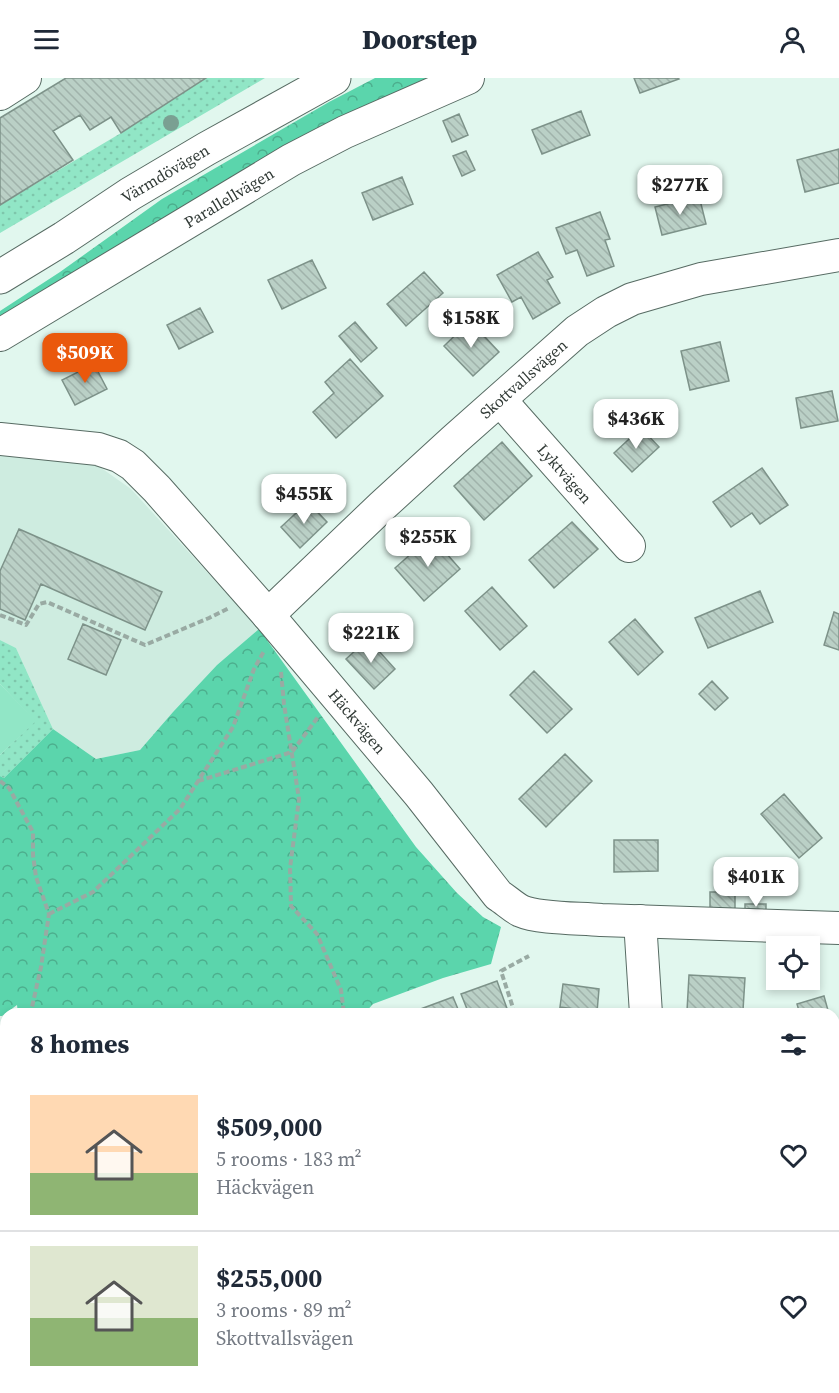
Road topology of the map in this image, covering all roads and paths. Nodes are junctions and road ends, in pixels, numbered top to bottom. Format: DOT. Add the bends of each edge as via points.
graph roads {
  1 [pos="25,78"];
  2 [pos="334,78"];
  3 [pos="468,78"];
  4 [pos="0,94"];
  5 [pos="839,255"];
  6 [pos="0,277"];
  7 [pos="0,335"];
  8 [pos="500,400"];
  9 [pos="0,439"];
  10 [pos="629,546"];
  11 [pos="265,613"];
  12 [pos="0,615"];
  13 [pos="281,671"];
  14 [pos="335,695"];
  15 [pos="292,752"];
  16 [pos="0,781"];
  17 [pos="197,782"];
  18 [pos="49,914"];
  19 [pos="640,921"];
  20 [pos="839,928"];
  21 [pos="529,956"];
  22 [pos="31,1008"];
  23 [pos="343,1008"];
  24 [pos="513,1008"];
  25 [pos="646,1008"];
  1 -- 4 [label="street"];
  2 -- 6 [label="main road, Värmdövägen" via="130,194"];
  3 -- 7 [label="street, Parallellvägen" via="291,160"];
  5 -- 8 [label="street, Skottvallsvägen" via="701,279 632,299 577,331"];
  8 -- 10 [label="street, Lyktvägen"];
  8 -- 11 [label="street, Skottvallsvägen"];
  9 -- 11 [label="street, Häckvägen" via="98,449 133,465"];
  11 -- 12 [label="path" via="209,618 145,645 47,602 39,604 26,625"];
  11 -- 14 [label="street, Häckvägen"];
  11 -- 17 [label="path" via="254,669 233,727"];
  13 -- 15 [label="path"];
  14 -- 15 [label="path"];
  14 -- 19 [label="street, Häckvägen" via="498,895 523,912 538,915"];
  15 -- 17 [label="path"];
  15 -- 23 [label="path" via="299,799 290,868 291,906 317,934 341,990"];
  16 -- 18 [label="path" via="9,788 33,832 36,878"];
  17 -- 18 [label="path" via="180,809 93,892"];
  18 -- 22 [label="path"];
  19 -- 20 [label="street, Häckvägen"];
  19 -- 25 [label="street"];
  21 -- 24 [label="path" via="501,971"];
}
